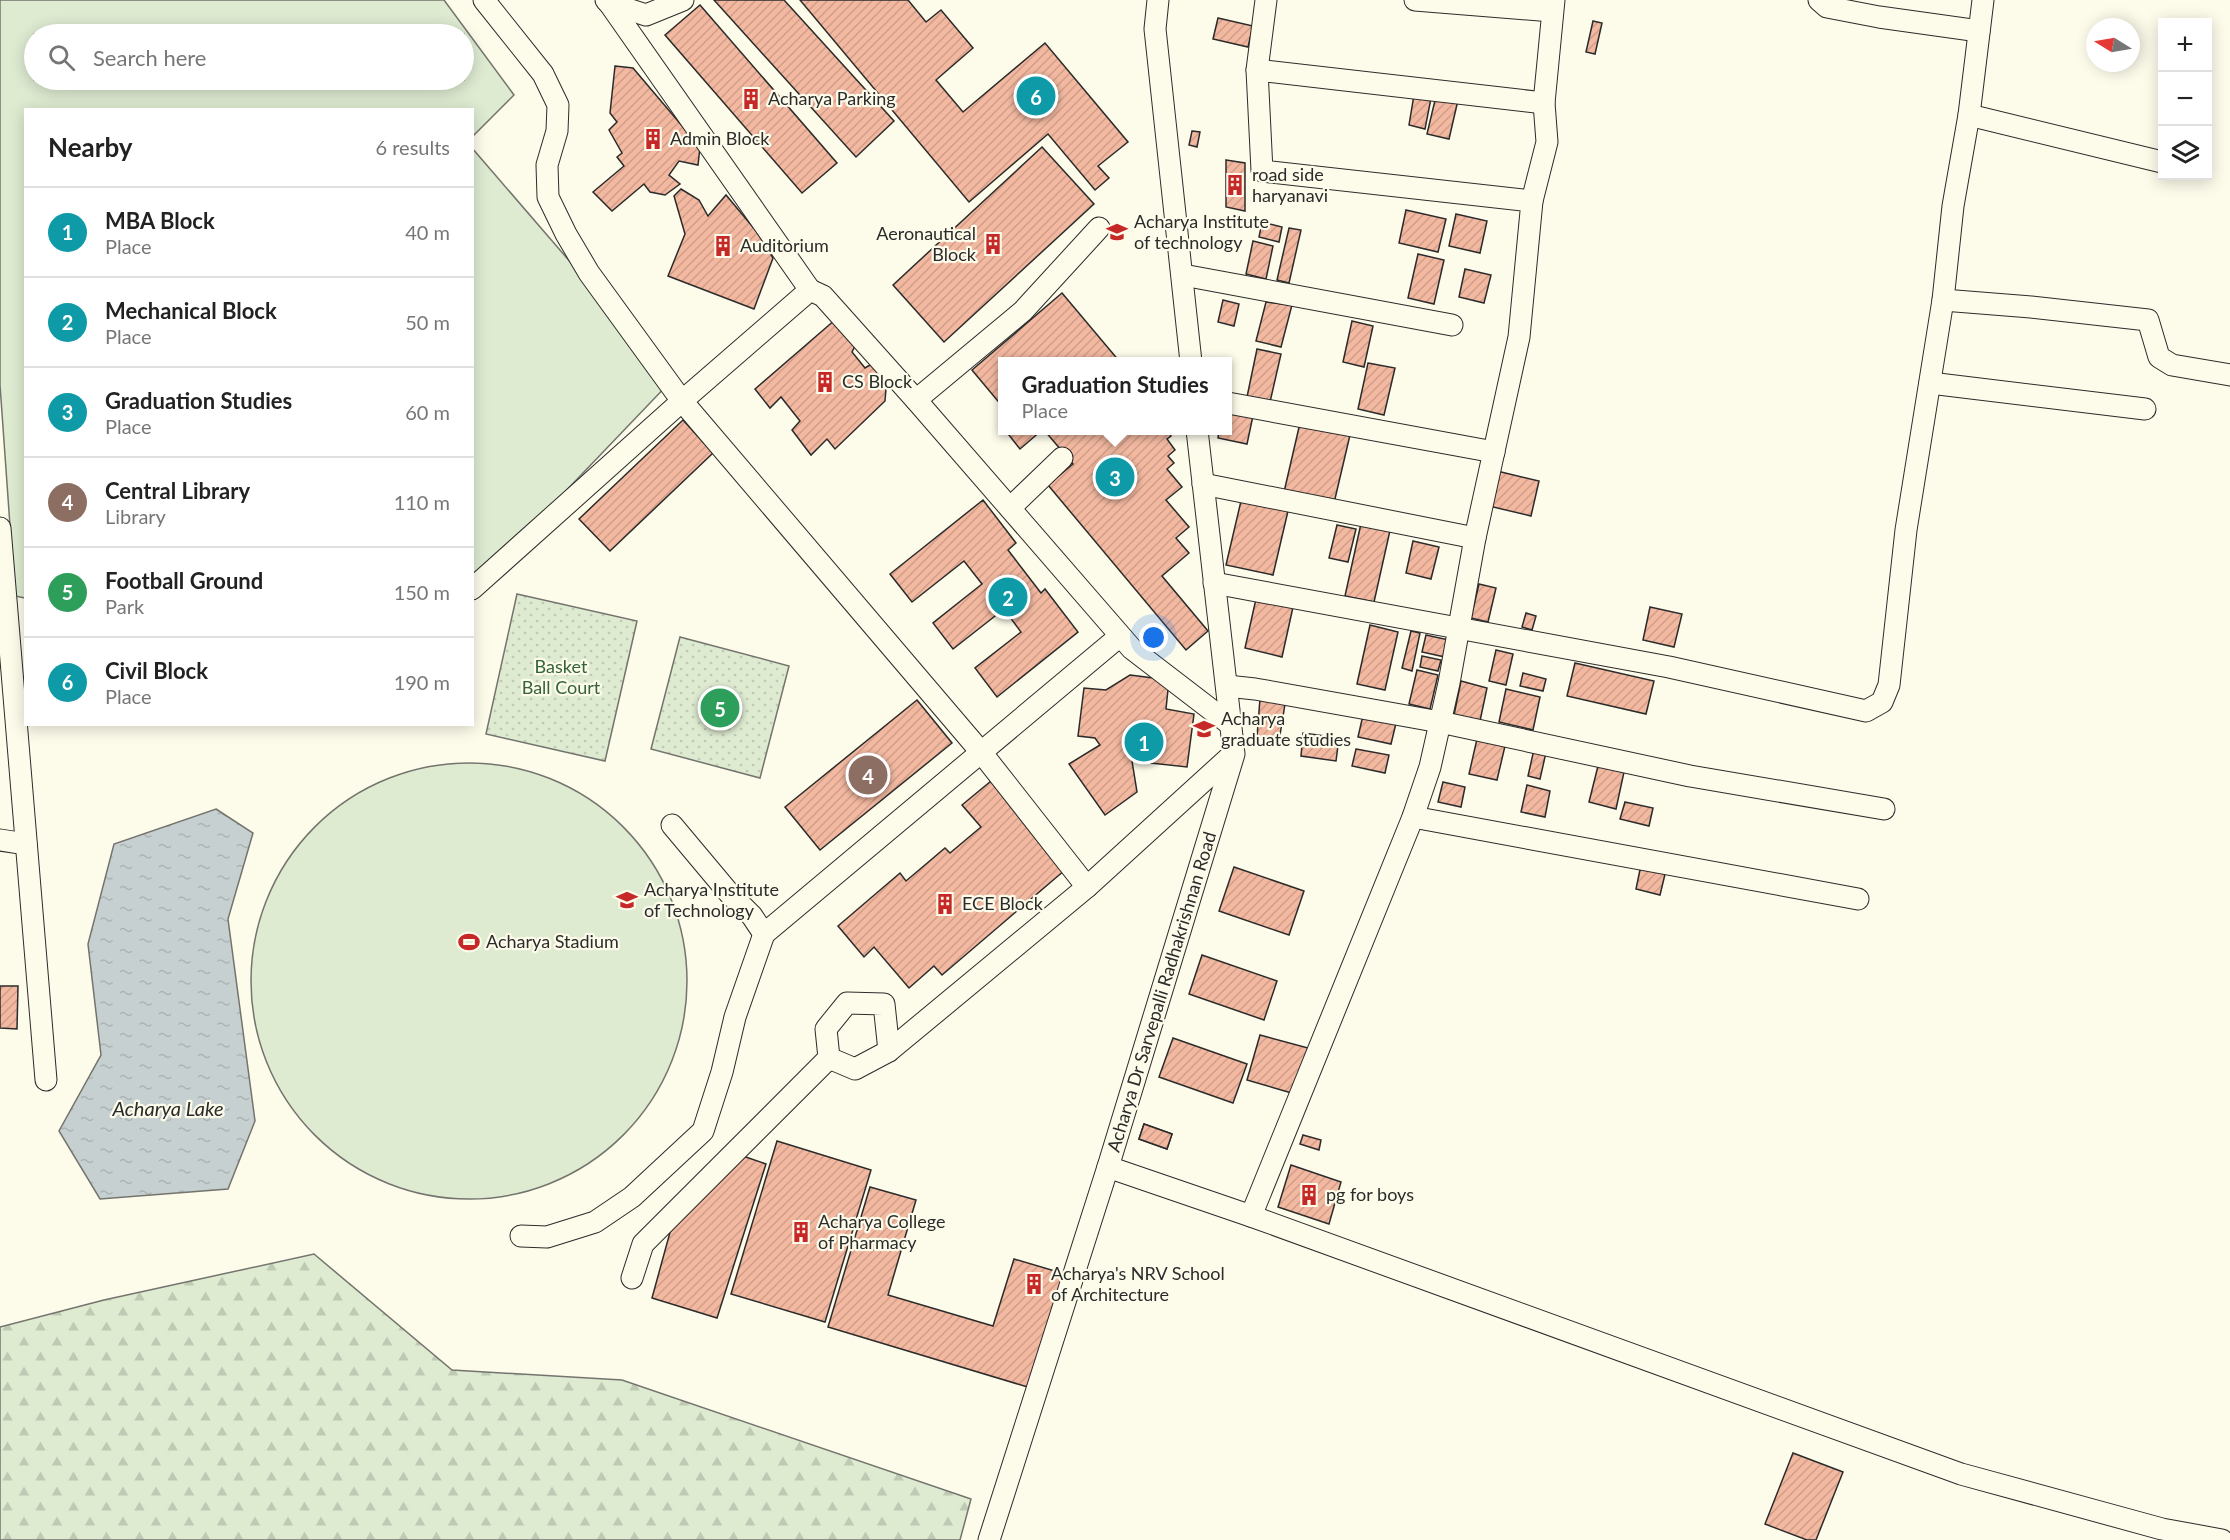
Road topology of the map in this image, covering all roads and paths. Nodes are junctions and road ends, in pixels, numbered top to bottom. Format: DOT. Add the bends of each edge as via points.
graph roads {
  1 [pos="484,0"];
  2 [pos="682,0"];
  3 [pos="1158,0"];
  4 [pos="1266,0"];
  5 [pos="1415,0"];
  6 [pos="1819,0"];
  7 [pos="1983,0"];
  8 [pos="608,1"];
  9 [pos="1553,5"];
  10 [pos="1979,31"];
  11 [pos="1257,70"];
  12 [pos="1544,103"];
  13 [pos="1969,116"];
  14 [pos="2158,161"];
  15 [pos="1532,201"];
  16 [pos="1099,228"];
  17 [pos="1183,275"];
  18 [pos="810,290"];
  19 [pos="1943,300"];
  20 [pos="1452,325"];
  21 [pos="1191,357"];
  22 [pos="2230,375"];
  23 [pos="1930,383"];
  24 [pos="916,400"];
  25 [pos="682,401"];
  26 [pos="1232,404"];
  27 [pos="2145,409"];
  28 [pos="1198,435"];
  29 [pos="1494,452"];
  30 [pos="1062,458"];
  31 [pos="1203,484"];
  32 [pos="1010,508"];
  33 [pos="0,528"];
  34 [pos="1475,538"];
  35 [pos="1214,583"];
  36 [pos="474,587"];
  37 [pos="11,605"];
  38 [pos="1458,628"];
  39 [pos="1120,636"];
  40 [pos="1227,686"];
  41 [pos="1440,722"];
  42 [pos="1231,725"];
  43 [pos="981,752"];
  44 [pos="1234,754"];
  45 [pos="1884,809"];
  46 [pos="1413,817"];
  47 [pos="672,825"];
  48 [pos="0,840"];
  49 [pos="26,844"];
  50 [pos="1088,887"];
  51 [pos="1858,899"];
  52 [pos="764,934"];
  53 [pos="889,1051"];
  54 [pos="829,1058"];
  55 [pos="46,1080"];
  56 [pos="1108,1167"];
  57 [pos="1251,1216"];
  58 [pos="521,1236"];
  59 [pos="632,1278"];
  60 [pos="989,1540"];
  61 [pos="2222,1540"];
  1 -- 25 [label="street" via="543,74 558,105 557,131 547,165 548,196 566,234 589,273"];
  2 -- 8 [label="street" via="646,15"];
  3 -- 17 [label="street" via="1155,28"];
  4 -- 11 [label="street"];
  5 -- 9 [label="street"];
  6 -- 10 [label="street" via="1827,7"];
  7 -- 10 [label="street"];
  8 -- 18 [label="street"];
  9 -- 12 [label="street"];
  10 -- 13 [label="street"];
  11 -- 12 [label="street"];
  11 -- 15 [label="street" via="1262,171"];
  12 -- 15 [label="street" via="1547,142"];
  13 -- 14 [label="street"];
  13 -- 19 [label="street" via="1953,206"];
  15 -- 29 [label="street" via="1518,337"];
  16 -- 24 [label="street" via="1023,311"];
  17 -- 20 [label="street"];
  17 -- 21 [label="street"];
  18 -- 24 [label="street" via="823,296"];
  18 -- 25 [label="street"];
  19 -- 22 [label="street" via="2148,320 2159,357 2172,365"];
  19 -- 23 [label="street"];
  23 -- 27 [label="street"];
  23 -- 38 [label="street" via="1906,530 1889,686 1882,702 1866,711 1669,667"];
  24 -- 32 [label="street"];
  25 -- 36 [label="street"];
  25 -- 43 [label="street"];
  26 -- 29 [label="street"];
  28 -- 31 [label="street, Acharya Dr Sarvepalli Radhakrishnan Road"];
  29 -- 34 [label="street"];
  30 -- 32 [label="street"];
  31 -- 34 [label="street"];
  31 -- 35 [label="street, Acharya Dr Sarvepalli Radhakrishnan Road"];
  32 -- 39 [label="street"];
  33 -- 37 [label="street"];
  34 -- 38 [label="street"];
  35 -- 38 [label="street"];
  35 -- 40 [label="street, Acharya Dr Sarvepalli Radhakrishnan Road"];
  37 -- 49 [label="street"];
  38 -- 41 [label="street"];
  39 -- 42 [label="street"];
  39 -- 43 [label="street"];
  40 -- 41 [label="street"];
  40 -- 42 [label="street, Acharya Dr Sarvepalli Radhakrishnan Road"];
  41 -- 45 [label="street" via="1690,776"];
  41 -- 46 [label="street"];
  42 -- 44 [label="street, Acharya Dr Sarvepalli Radhakrishnan Road"];
  43 -- 50 [label="street"];
  43 -- 52 [label="street"];
  44 -- 50 [label="street"];
  44 -- 56 [label="street, Acharya Dr Sarvepalli Radhakrishnan Road"];
  46 -- 51 [label="street"];
  46 -- 57 [label="street"];
  47 -- 52 [label="street"];
  48 -- 49 [label="street"];
  49 -- 55 [label="street"];
  50 -- 53 [label="street"];
  52 -- 58 [label="street" via="735,1017 703,1131 632,1197 595,1222 547,1237"];
  53 -- 54 [label="street" via="855,1069"];
  53 -- 54 [label="street" via="884,1004 847,1003 825,1029"];
  54 -- 59 [label="street" via="644,1244"];
  56 -- 57 [label="street"];
  56 -- 60 [label="street, Acharya Dr Sarvepalli Radhakrishnan Road"];
  57 -- 61 [label="street" via="1961,1474 2162,1529"];
}
